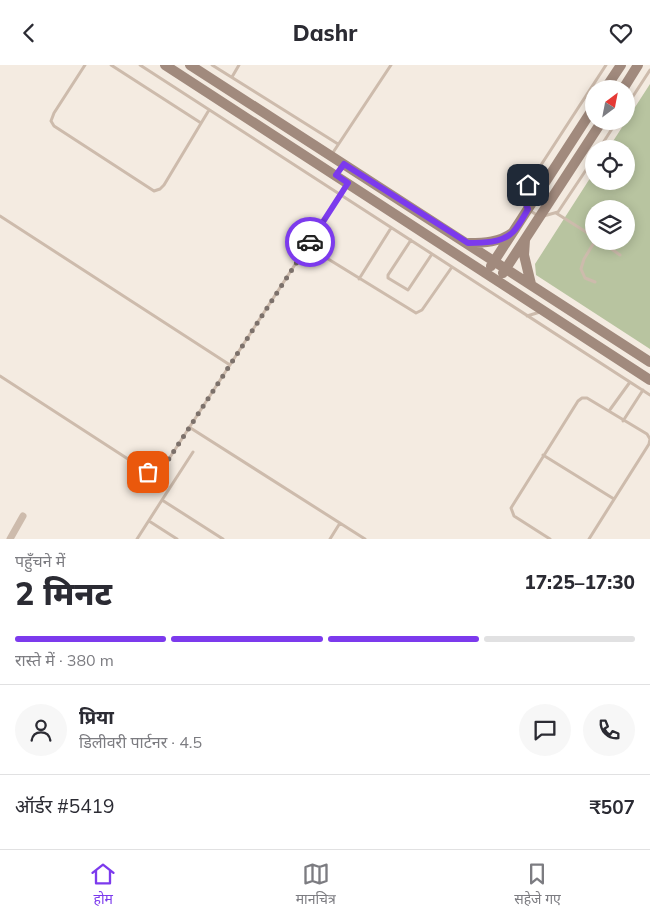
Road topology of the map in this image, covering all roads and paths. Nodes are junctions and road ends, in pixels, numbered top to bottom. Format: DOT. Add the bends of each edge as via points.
graph roads {
  1 [pos="85,65"];
  2 [pos="111,65"];
  3 [pos="140,65"];
  4 [pos="165,65"];
  5 [pos="190,65"];
  6 [pos="212,65"];
  7 [pos="240,65"];
  8 [pos="390,65"];
  9 [pos="606,65"];
  10 [pos="621,65"];
  11 [pos="638,65"];
  12 [pos="650,70"];
  13 [pos="232,77"];
  14 [pos="611,80"];
  15 [pos="629,80"];
  16 [pos="635,93"];
  17 [pos="209,110"];
  18 [pos="585,121"];
  19 [pos="201,123"];
  20 [pos="596,130"];
  21 [pos="338,144"];
  22 [pos="331,156"];
  23 [pos="344,164"];
  24 [pos="585,171"];
  25 [pos="336,175"];
  26 [pos="348,183"];
  27 [pos="340,195"];
  28 [pos="528,209"];
  29 [pos="556,213"];
  30 [pos="0,216"];
  31 [pos="540,217"];
  32 [pos="391,227"];
  33 [pos="514,231"];
  34 [pos="585,231"];
  35 [pos="525,239"];
  36 [pos="411,240"];
  37 [pos="468,243"];
  38 [pos="307,245"];
  39 [pos="590,250"];
  40 [pos="613,250"];
  41 [pos="432,254"];
  42 [pos="620,255"];
  43 [pos="494,261"];
  44 [pos="452,267"];
  45 [pos="506,269"];
  46 [pos="487,273"];
  47 [pos="359,279"];
  48 [pos="498,281"];
  49 [pos="595,282"];
  50 [pos="531,284"];
  51 [pos="543,311"];
  52 [pos="527,316"];
  53 [pos="650,361"];
  54 [pos="230,365"];
  55 [pos="0,376"];
  56 [pos="650,380"];
  57 [pos="630,382"];
  58 [pos="642,390"];
  59 [pos="650,395"];
  60 [pos="609,411"];
  61 [pos="623,421"];
  62 [pos="189,427"];
  63 [pos="193,452"];
  64 [pos="543,455"];
  65 [pos="614,499"];
  66 [pos="162,500"];
  67 [pos="22,516"];
  68 [pos="149,521"];
  69 [pos="340,523"];
  70 [pos="10,539"];
  71 [pos="137,539"];
  72 [pos="177,539"];
  73 [pos="223,539"];
  74 [pos="330,539"];
  75 [pos="365,539"];
  76 [pos="550,539"];
  77 [pos="589,539"];
  1 -- 19 [label="lane" via="51,121 154,191 164,185"];
  2 -- 19 [label="lane"];
  3 -- 17 [label="lane"];
  4 -- 25 [label="street"];
  5 -- 22 [label="street"];
  6 -- 13 [label="lane"];
  7 -- 13 [label="lane"];
  8 -- 21 [label="lane"];
  9 -- 28 [label="lane" via="528,185"];
  10 -- 14 [label="street"];
  11 -- 15 [label="street"];
  12 -- 16 [label="lane"];
  13 -- 21 [label="lane"];
  17 -- 19 [label="lane"];
  17 -- 27 [label="lane"];
  18 -- 28 [label="street"];
  20 -- 31 [label="street"];
  21 -- 22 [label="lane"];
  22 -- 23 [label="street"];
  23 -- 25 [label="street"];
  23 -- 37 [label="street"];
  24 -- 29 [label="lane"];
  25 -- 26 [label="street"];
  26 -- 27 [label="lane"];
  26 -- 46 [label="street"];
  27 -- 32 [label="lane"];
  27 -- 38 [label="lane"];
  28 -- 31 [label="lane"];
  28 -- 33 [label="street"];
  29 -- 31 [label="lane"];
  29 -- 34 [label="lane"];
  30 -- 54 [label="lane"];
  31 -- 35 [label="street"];
  32 -- 36 [label="lane"];
  32 -- 47 [label="lane"];
  33 -- 37 [label="street" via="498,240"];
  33 -- 43 [label="street"];
  35 -- 45 [label="street"];
  35 -- 50 [label="street" via="524,255"];
  36 -- 41 [label="lane"];
  36 -- 41 [label="lane" via="388,278 408,290"];
  37 -- 43 [label="street"];
  38 -- 47 [label="lane"];
  38 -- 54 [label="lane"];
  39 -- 49 [label="lane" via="581,269 585,278"];
  40 -- 42 [label="lane"];
  41 -- 44 [label="lane"];
  43 -- 45 [label="street"];
  43 -- 46 [label="street"];
  44 -- 47 [label="lane" via="422,310 416,313"];
  44 -- 52 [label="lane"];
  45 -- 48 [label="street"];
  45 -- 50 [label="street"];
  46 -- 48 [label="street"];
  48 -- 51 [label="street"];
  50 -- 53 [label="street"];
  51 -- 52 [label="lane"];
  51 -- 56 [label="street"];
  52 -- 57 [label="lane"];
  54 -- 62 [label="lane"];
  55 -- 62 [label="lane" via="148,472 158,472 163,468"];
  57 -- 58 [label="lane"];
  57 -- 60 [label="lane"];
  58 -- 59 [label="lane"];
  58 -- 61 [label="lane"];
  60 -- 61 [label="lane"];
  60 -- 64 [label="lane" via="588,398 582,398"];
  61 -- 65 [label="lane" via="650,439"];
  62 -- 69 [label="lane"];
  63 -- 66 [label="lane"];
  64 -- 65 [label="lane"];
  64 -- 76 [label="lane" via="511,508 514,516"];
  65 -- 77 [label="lane"];
  66 -- 68 [label="lane"];
  66 -- 73 [label="lane"];
  67 -- 70 [label="street"];
  68 -- 71 [label="lane"];
  68 -- 72 [label="lane"];
  69 -- 74 [label="lane"];
  69 -- 75 [label="lane"];
}
